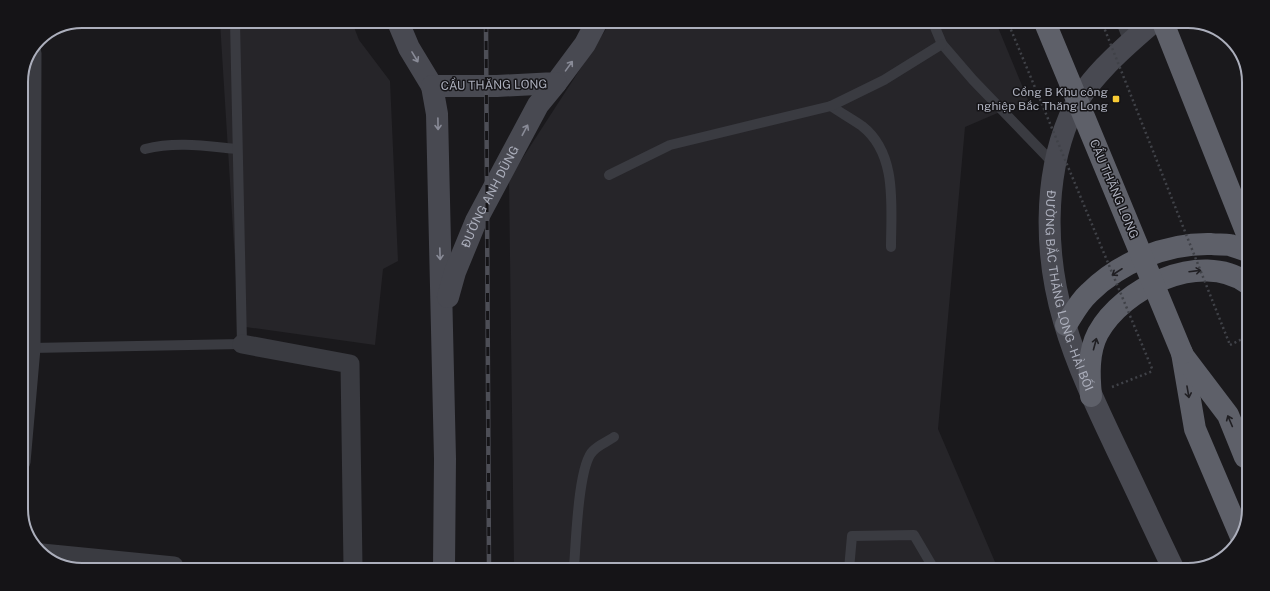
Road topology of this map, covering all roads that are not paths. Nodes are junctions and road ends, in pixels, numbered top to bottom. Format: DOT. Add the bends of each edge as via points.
graph roads {
  1 [pos="235,28"];
  2 [pos="401,28"];
  3 [pos="593,28"];
  4 [pos="936,28"];
  5 [pos="1047,28"];
  6 [pos="1142,28"];
  7 [pos="1165,28"];
  8 [pos="1130,33"];
  9 [pos="942,44"];
  10 [pos="31,65"];
  11 [pos="556,83"];
  12 [pos="432,86"];
  13 [pos="831,106"];
  14 [pos="28,118"];
  15 [pos="145,149"];
  16 [pos="237,149"];
  17 [pos="1054,164"];
  18 [pos="609,175"];
  19 [pos="1242,221"];
  20 [pos="891,247"];
  21 [pos="1242,249"];
  22 [pos="28,278"];
  23 [pos="1242,281"];
  24 [pos="443,319"];
  25 [pos="1066,325"];
  26 [pos="242,344"];
  27 [pos="31,348"];
  28 [pos="1182,353"];
  29 [pos="28,382"];
  30 [pos="1091,396"];
  31 [pos="614,438"];
  32 [pos="1242,450"];
  33 [pos="1238,530"];
  34 [pos="52,554"];
  35 [pos="144,563"];
  36 [pos="353,563"];
  37 [pos="444,563"];
  38 [pos="574,563"];
  39 [pos="850,563"];
  40 [pos="930,563"];
  41 [pos="1171,563"];
  1 -- 16 [label="lane"];
  2 -- 12 [label="main road, CẦU THĂNG LONG, one-way" via="409,48"];
  11 -- 3 [label="main road, CẦU THĂNG LONG, one-way" via="585,44"];
  4 -- 9 [label="lane"];
  5 -- 28 [label="highway, CẦU THĂNG LONG, bridge"];
  6 -- 8 [label="main road, ĐƯỜNG BẮC THĂNG LONG - HẢI BỐI"];
  7 -- 19 [label="highway"];
  8 -- 17 [label="main road, ĐƯỜNG BẮC THĂNG LONG - HẢI BỐI" via="1069,117"];
  9 -- 13 [label="lane" via="884,80"];
  9 -- 17 [label="lane"];
  10 -- 14 [label="street"];
  11 -- 12 [label="main road, CẦU THĂNG LONG"];
  24 -- 11 [label="main road, ĐƯỜNG ANH DŨNG, one-way" via="455,272 476,221 538,105"];
  12 -- 24 [label="main road, ĐƯỜNG ANH DŨNG, one-way" via="438,114"];
  13 -- 18 [label="lane" via="670,145"];
  13 -- 20 [label="lane" via="863,126 876,142 886,161 891,192"];
  15 -- 16 [label="lane" via="187,144"];
  16 -- 26 [label="lane"];
  17 -- 25 [label="main road, ĐƯỜNG BẮC THĂNG LONG - HẢI BỐI" via="1050,234 1055,278"];
  21 -- 25 [label="highway, one-way" via="1229,245 1202,244 1154,253 1120,269 1089,292 1076,307"];
  22 -- 27 [label="street"];
  30 -- 23 [label="highway, one-way" via="1089,368 1098,334 1108,320 1146,286 1194,271 1217,270"];
  24 -- 37 [label="main road, ĐƯỜNG ANH DŨNG"];
  25 -- 30 [label="main road, ĐƯỜNG BẮC THĂNG LONG - HẢI BỐI"];
  26 -- 27 [label="lane"];
  26 -- 36 [label="street" via="350,364"];
  27 -- 29 [label="street"];
  32 -- 28 [label="highway, one-way" via="1228,415"];
  28 -- 33 [label="highway, one-way" via="1195,429"];
  30 -- 41 [label="main road, ĐƯỜNG BẮC THĂNG LONG - HẢI BỐI"];
  31 -- 38 [label="lane" via="593,451 587,460 582,482"];
  34 -- 35 [label="street"];
  39 -- 40 [label="lane" via="852,536 914,536"];
}
